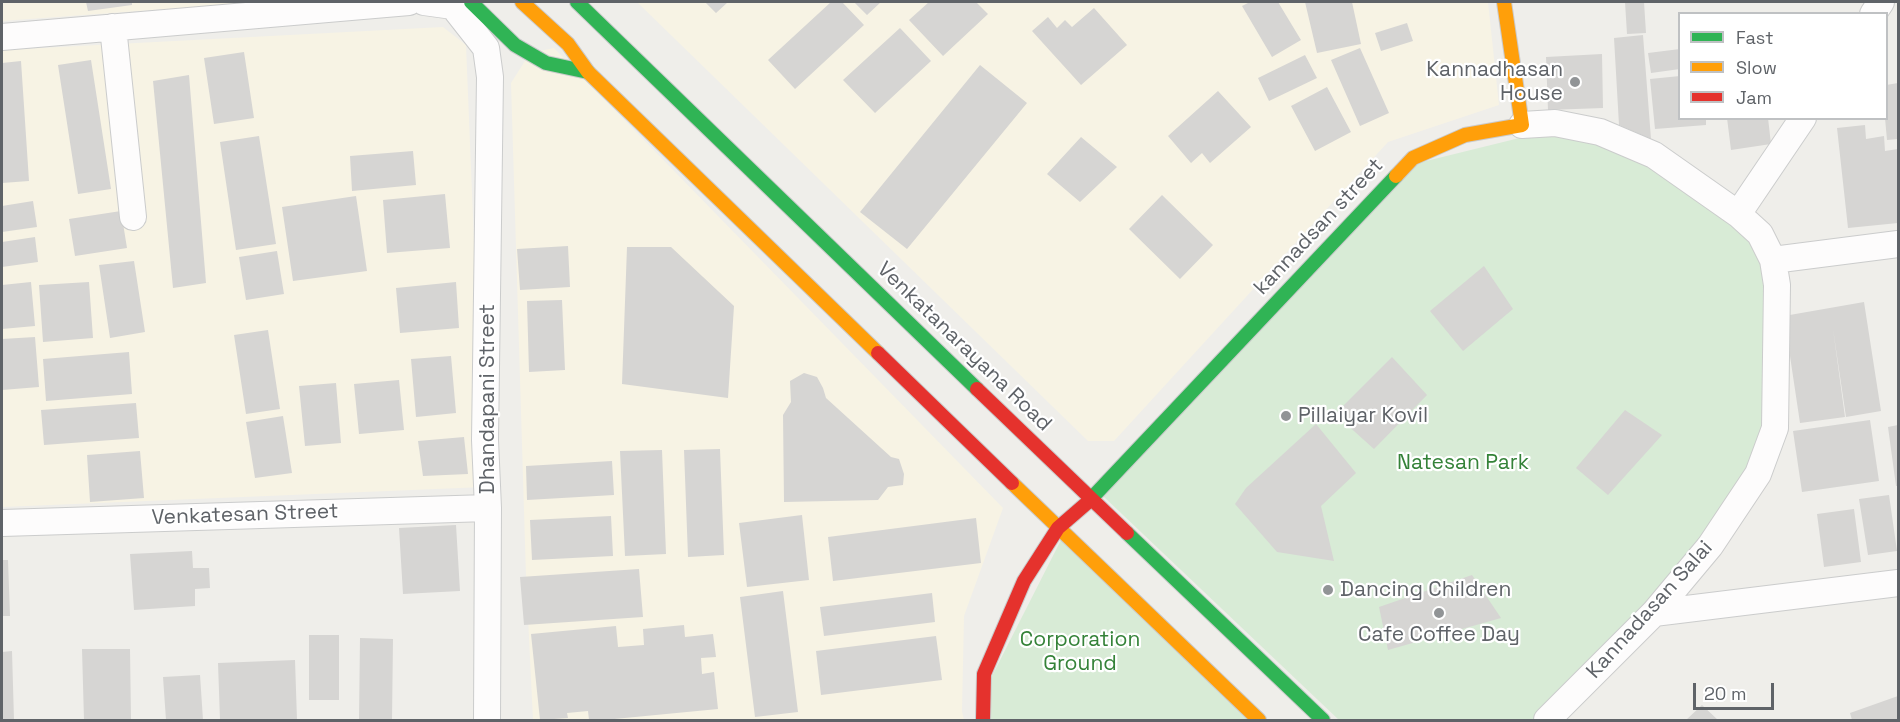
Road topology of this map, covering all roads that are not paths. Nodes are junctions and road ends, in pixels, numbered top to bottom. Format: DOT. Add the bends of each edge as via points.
graph roads {
  1 [pos="409,2"];
  2 [pos="424,2"];
  3 [pos="471,2"];
  4 [pos="577,2"];
  5 [pos="1504,2"];
  6 [pos="530,4"];
  7 [pos="113,27"];
  8 [pos="504,32"];
  9 [pos="2,37"];
  10 [pos="588,72"];
  11 [pos="1802,120"];
  12 [pos="1522,125"];
  13 [pos="1738,214"];
  14 [pos="133,217"];
  15 [pos="1899,244"];
  16 [pos="1773,260"];
  17 [pos="1091,499"];
  18 [pos="488,508"];
  19 [pos="2,523"];
  20 [pos="1058,528"];
  21 [pos="1899,583"];
  22 [pos="1653,613"];
  23 [pos="487,720"];
  24 [pos="983,720"];
  25 [pos="1259,720"];
  26 [pos="1323,720"];
  27 [pos="1547,720"];
  1 -- 7 [label="street"];
  2 -- 8 [label="street" via="453,6"];
  3 -- 8 [label="main road"];
  4 -- 17 [label="main road, Venkatanarayana Road"];
  5 -- 12 [label="main road"];
  6 -- 8 [label="main road"];
  6 -- 10 [label="main road"];
  7 -- 9 [label="street"];
  7 -- 14 [label="street"];
  8 -- 10 [label="main road" via="515,45 546,63"];
  8 -- 18 [label="street, Dhandapani Street" via="490,77 485,440"];
  10 -- 20 [label="main road"];
  11 -- 13 [label="street"];
  12 -- 13 [label="street, Kannadasan Salai" via="1555,123 1600,132 1654,154"];
  12 -- 17 [label="main road, kannadsan street" via="1465,135 1413,158"];
  13 -- 16 [label="street, Kannadasan Salai" via="1760,234"];
  15 -- 16 [label="street"];
  16 -- 22 [label="street, Kannadasan Salai" via="1777,285 1775,428 1758,474 1716,537"];
  17 -- 20 [label="main road, kannadsan street"];
  17 -- 26 [label="main road, Venkatanarayana Road"];
  18 -- 19 [label="street, Venkatesan Street"];
  18 -- 23 [label="street, Dhandapani Street"];
  20 -- 24 [label="main road, kannadsan street" via="1024,581 984,674"];
  20 -- 25 [label="main road"];
  21 -- 22 [label="street"];
  22 -- 27 [label="street, Kannadasan Salai"];
}
